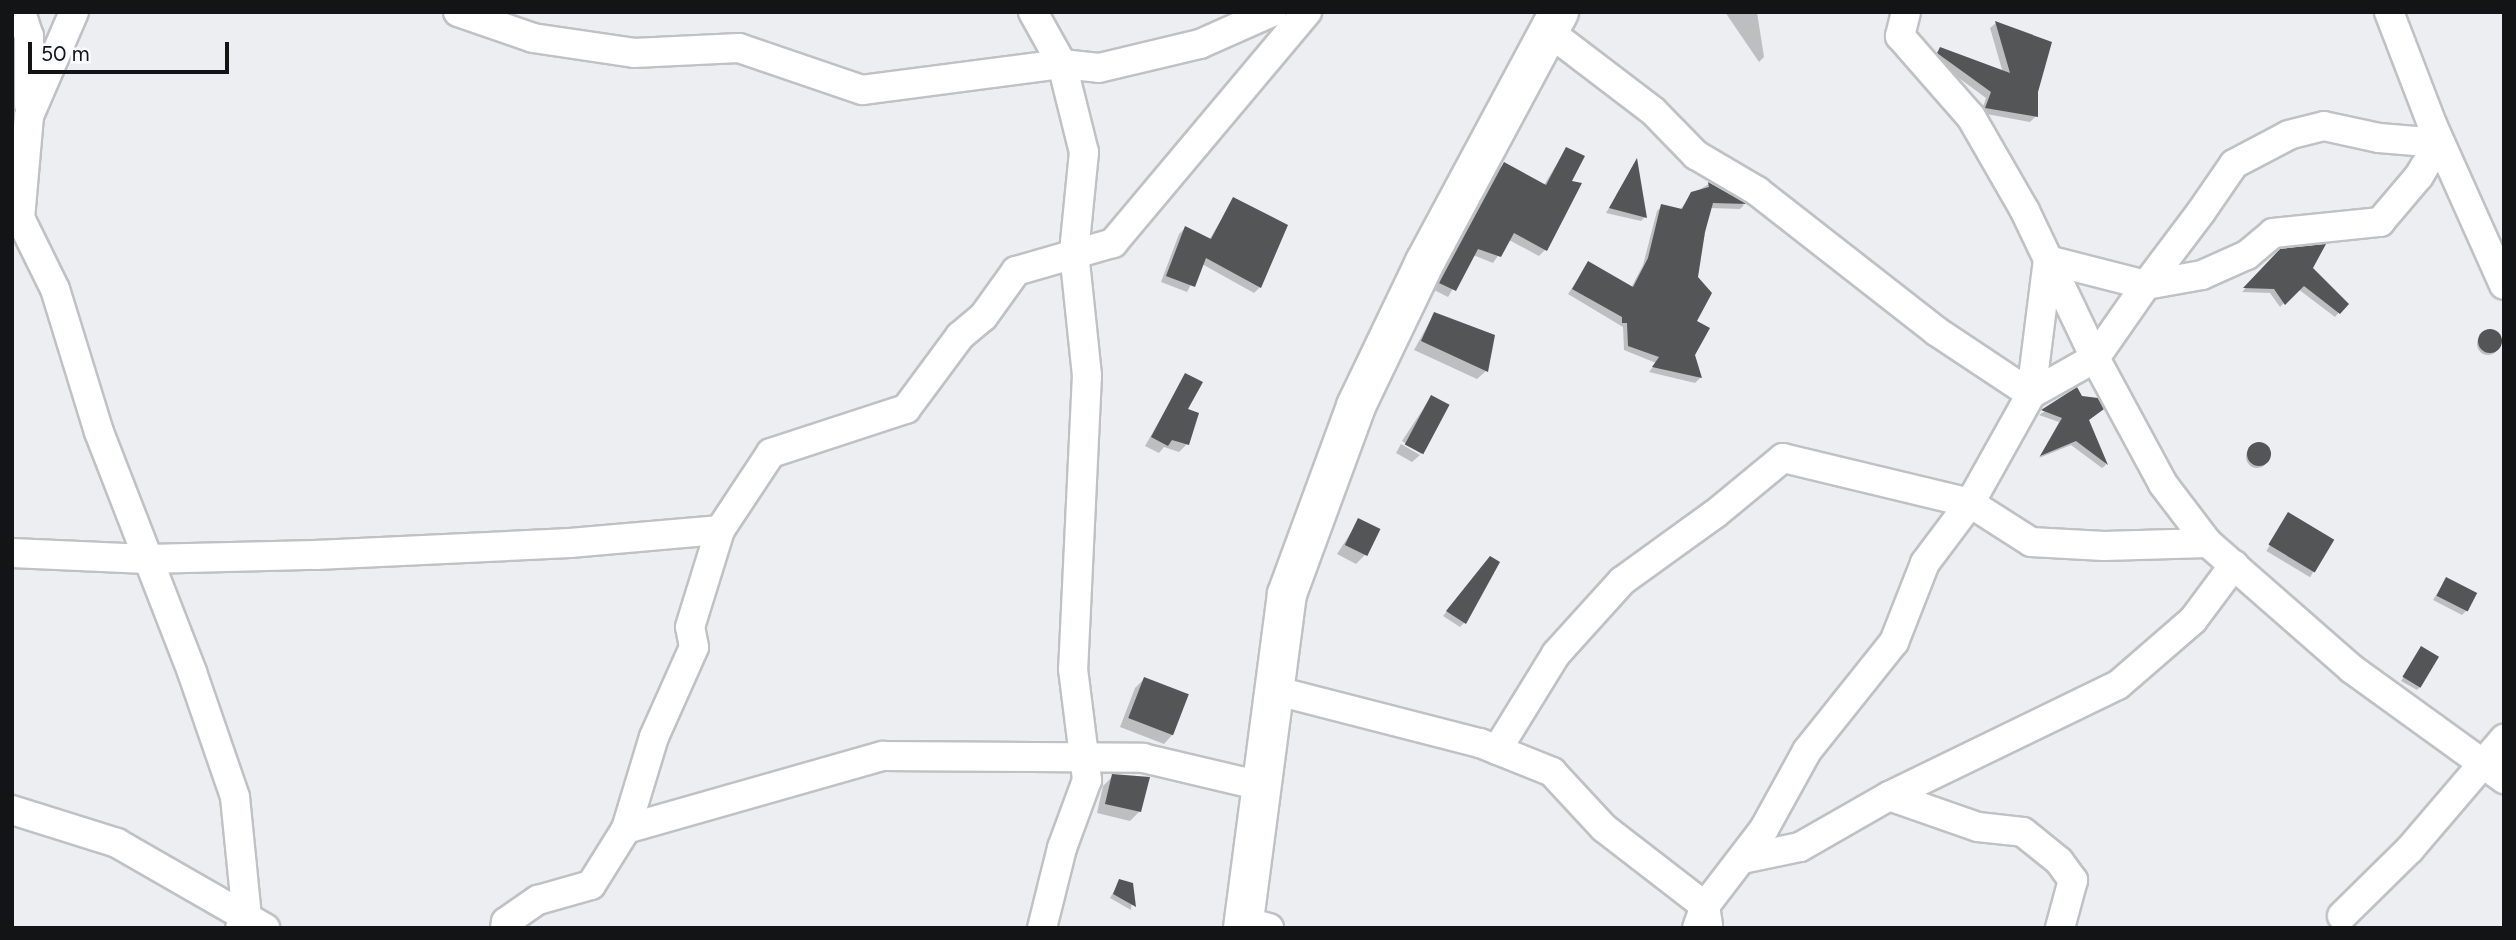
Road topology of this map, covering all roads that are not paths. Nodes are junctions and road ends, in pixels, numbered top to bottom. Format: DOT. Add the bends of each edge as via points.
graph roads {
  1 [pos="20,12"];
  2 [pos="74,12"];
  3 [pos="458,12"];
  4 [pos="1033,12"];
  5 [pos="1272,12"];
  6 [pos="1307,12"];
  7 [pos="1906,12"];
  8 [pos="2389,12"];
  9 [pos="1553,22"];
  10 [pos="1062,64"];
  11 [pos="29,116"];
  12 [pos="2439,142"];
  13 [pos="12,145"];
  14 [pos="1074,253"];
  15 [pos="2048,260"];
  16 [pos="2147,285"];
  17 [pos="2504,285"];
  18 [pos="2095,358"];
  19 [pos="2031,394"];
  20 [pos="1970,503"];
  21 [pos="720,530"];
  22 [pos="2208,543"];
  23 [pos="12,553"];
  24 [pos="147,559"];
  25 [pos="2234,565"];
  26 [pos="1273,690"];
  27 [pos="2504,739"];
  28 [pos="1497,750"];
  29 [pos="1084,760"];
  30 [pos="2479,763"];
  31 [pos="2504,779"];
  32 [pos="1261,786"];
  33 [pos="1889,796"];
  34 [pos="12,810"];
  35 [pos="626,829"];
  36 [pos="1742,859"];
  37 [pos="1703,921"];
  38 [pos="251,924"];
  39 [pos="2338,924"];
  40 [pos="1252,925"];
  41 [pos="505,928"];
  42 [pos="1042,928"];
  43 [pos="2060,928"];
  1 -- 11 [label="street" via="29,36"];
  2 -- 11 [label="street"];
  3 -- 10 [label="street" via="533,38 634,53 739,48 862,90"];
  4 -- 10 [label="street"];
  5 -- 10 [label="street" via="1200,44 1149,59 1099,68"];
  6 -- 14 [label="street" via="1113,243"];
  7 -- 15 [label="street" via="1900,36 1971,117"];
  8 -- 12 [label="street"];
  9 -- 19 [label="street" via="1696,155 1757,191 1936,331"];
  9 -- 26 [label="main road" via="1425,262 1356,406 1287,594"];
  10 -- 14 [label="street" via="1084,152"];
  11 -- 13 [label="street"];
  11 -- 24 [label="street" via="20,218 55,289 99,432"];
  12 -- 16 [label="street" via="2419,176 2379,222 2273,233 2247,255 2202,275"];
  12 -- 16 [label="street" via="2379,138 2324,126 2289,135 2234,164"];
  12 -- 17 [label="street"];
  14 -- 21 [label="street" via="1016,271 906,409 771,453"];
  14 -- 29 [label="street" via="1087,375 1073,669"];
  15 -- 16 [label="street"];
  15 -- 18 [label="street"];
  15 -- 19 [label="street"];
  16 -- 18 [label="street"];
  18 -- 19 [label="street"];
  18 -- 22 [label="street" via="2163,484"];
  19 -- 20 [label="street"];
  20 -- 22 [label="street" via="2031,542 2104,546"];
  20 -- 28 [label="street" via="1783,458 1622,581 1556,654"];
  20 -- 36 [label="street" via="1925,563 1895,642 1807,751"];
  21 -- 24 [label="street" via="570,543"];
  21 -- 35 [label="street" via="690,627 694,647 654,737"];
  22 -- 25 [label="street"];
  23 -- 24 [label="street"];
  24 -- 38 [label="street" via="235,797"];
  25 -- 30 [label="street" via="2352,669"];
  25 -- 33 [label="street" via="2193,621 2118,685"];
  26 -- 28 [label="street" via="1370,712"];
  26 -- 32 [label="main road"];
  27 -- 30 [label="street"];
  28 -- 37 [label="street" via="1552,772"];
  29 -- 32 [label="street" via="1143,758"];
  29 -- 35 [label="street" via="1027,755 883,756"];
  29 -- 42 [label="street" via="1087,780 1062,848"];
  30 -- 31 [label="street"];
  30 -- 39 [label="street" via="2410,849"];
  32 -- 40 [label="main road"];
  33 -- 36 [label="street" via="1800,847"];
  33 -- 43 [label="street" via="1978,827 2023,832 2059,861 2073,880"];
  34 -- 38 [label="street" via="117,843"];
  35 -- 41 [label="street" via="591,885 538,900 506,922"];
  36 -- 37 [label="street"];
}
